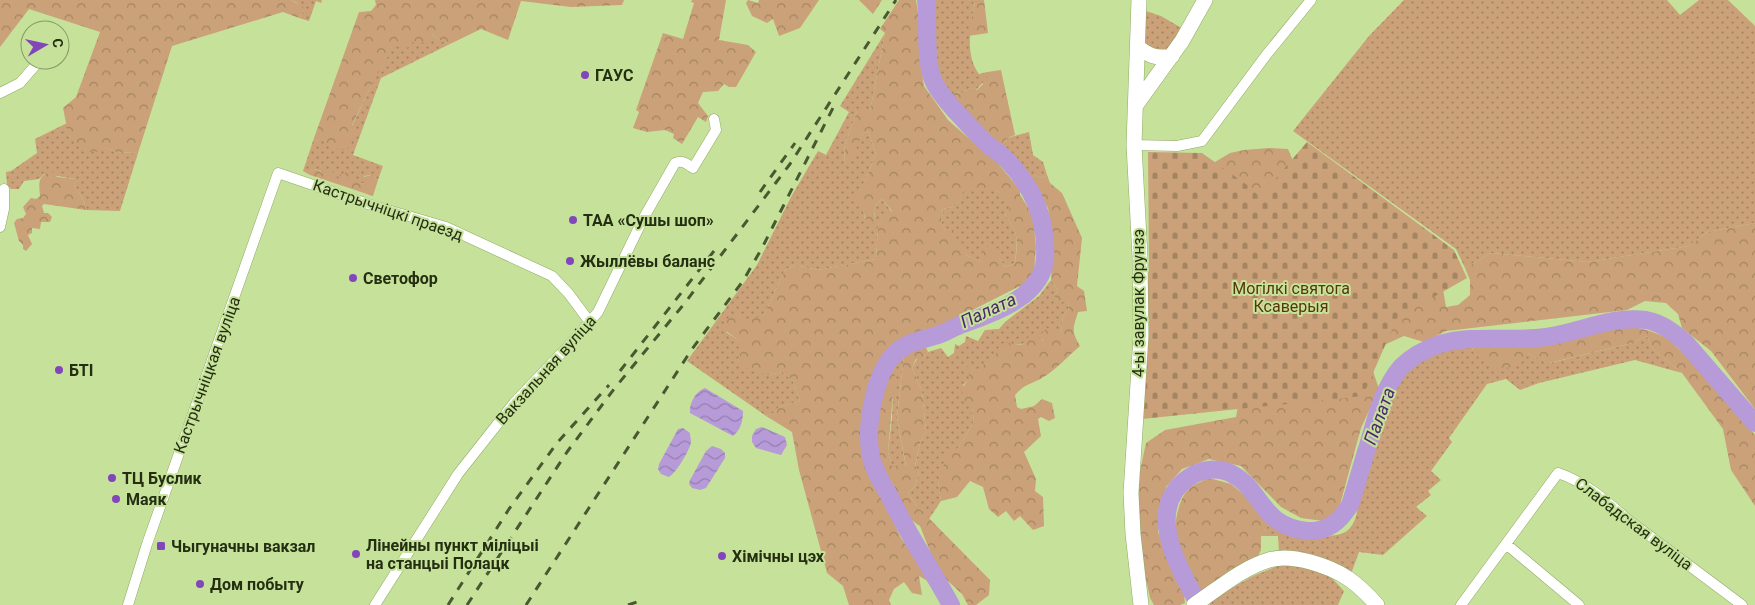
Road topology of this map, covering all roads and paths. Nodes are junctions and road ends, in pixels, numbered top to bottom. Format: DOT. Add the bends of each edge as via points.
graph roads {
  1 [pos="1139,0"];
  2 [pos="1205,0"];
  3 [pos="1311,0"];
  4 [pos="1138,47"];
  5 [pos="1172,56"];
  6 [pos="31,70"];
  7 [pos="0,93"];
  8 [pos="1136,105"];
  9 [pos="714,119"];
  10 [pos="1134,144"];
  11 [pos="278,173"];
  12 [pos="4,189"];
  13 [pos="0,227"];
  14 [pos="590,322"];
  15 [pos="1506,544"];
  16 [pos="128,605"];
  17 [pos="375,605"];
  18 [pos="1141,605"];
  19 [pos="1194,605"];
  20 [pos="1378,605"];
  21 [pos="1462,605"];
  22 [pos="1579,605"];
  23 [pos="1742,605"];
  1 -- 4 [label="street, 4-ы завулак Фрунзэ"];
  2 -- 5 [label="street"];
  3 -- 10 [label="street" via="1202,141 1177,146"];
  4 -- 5 [label="street" via="1152,57"];
  4 -- 8 [label="street, 4-ы завулак Фрунзэ"];
  5 -- 8 [label="street"];
  6 -- 7 [label="street" via="20,83"];
  8 -- 10 [label="street, 4-ы завулак Фрунзэ"];
  9 -- 14 [label="street, Вакзальная вуліца" via="716,130 693,168 684,162 675,163"];
  10 -- 18 [label="street, 4-ы завулак Фрунзэ" via="1141,336 1131,493"];
  11 -- 14 [label="street, Кастрычніцкі праезд" via="446,227 552,276"];
  11 -- 16 [label="street, Кастрычніцкая вуліца"];
  12 -- 13 [label="street"];
  14 -- 17 [label="street, Вакзальная вуліца" via="514,403 458,474"];
  15 -- 21 [label="street, Слабадская вуліца"];
  15 -- 22 [label="street"];
  15 -- 23 [label="street, Слабадская вуліца" via="1558,473 1575,478"];
  19 -- 20 [label="street" via="1250,567 1270,559 1284,558 1328,568 1349,579"];
}
